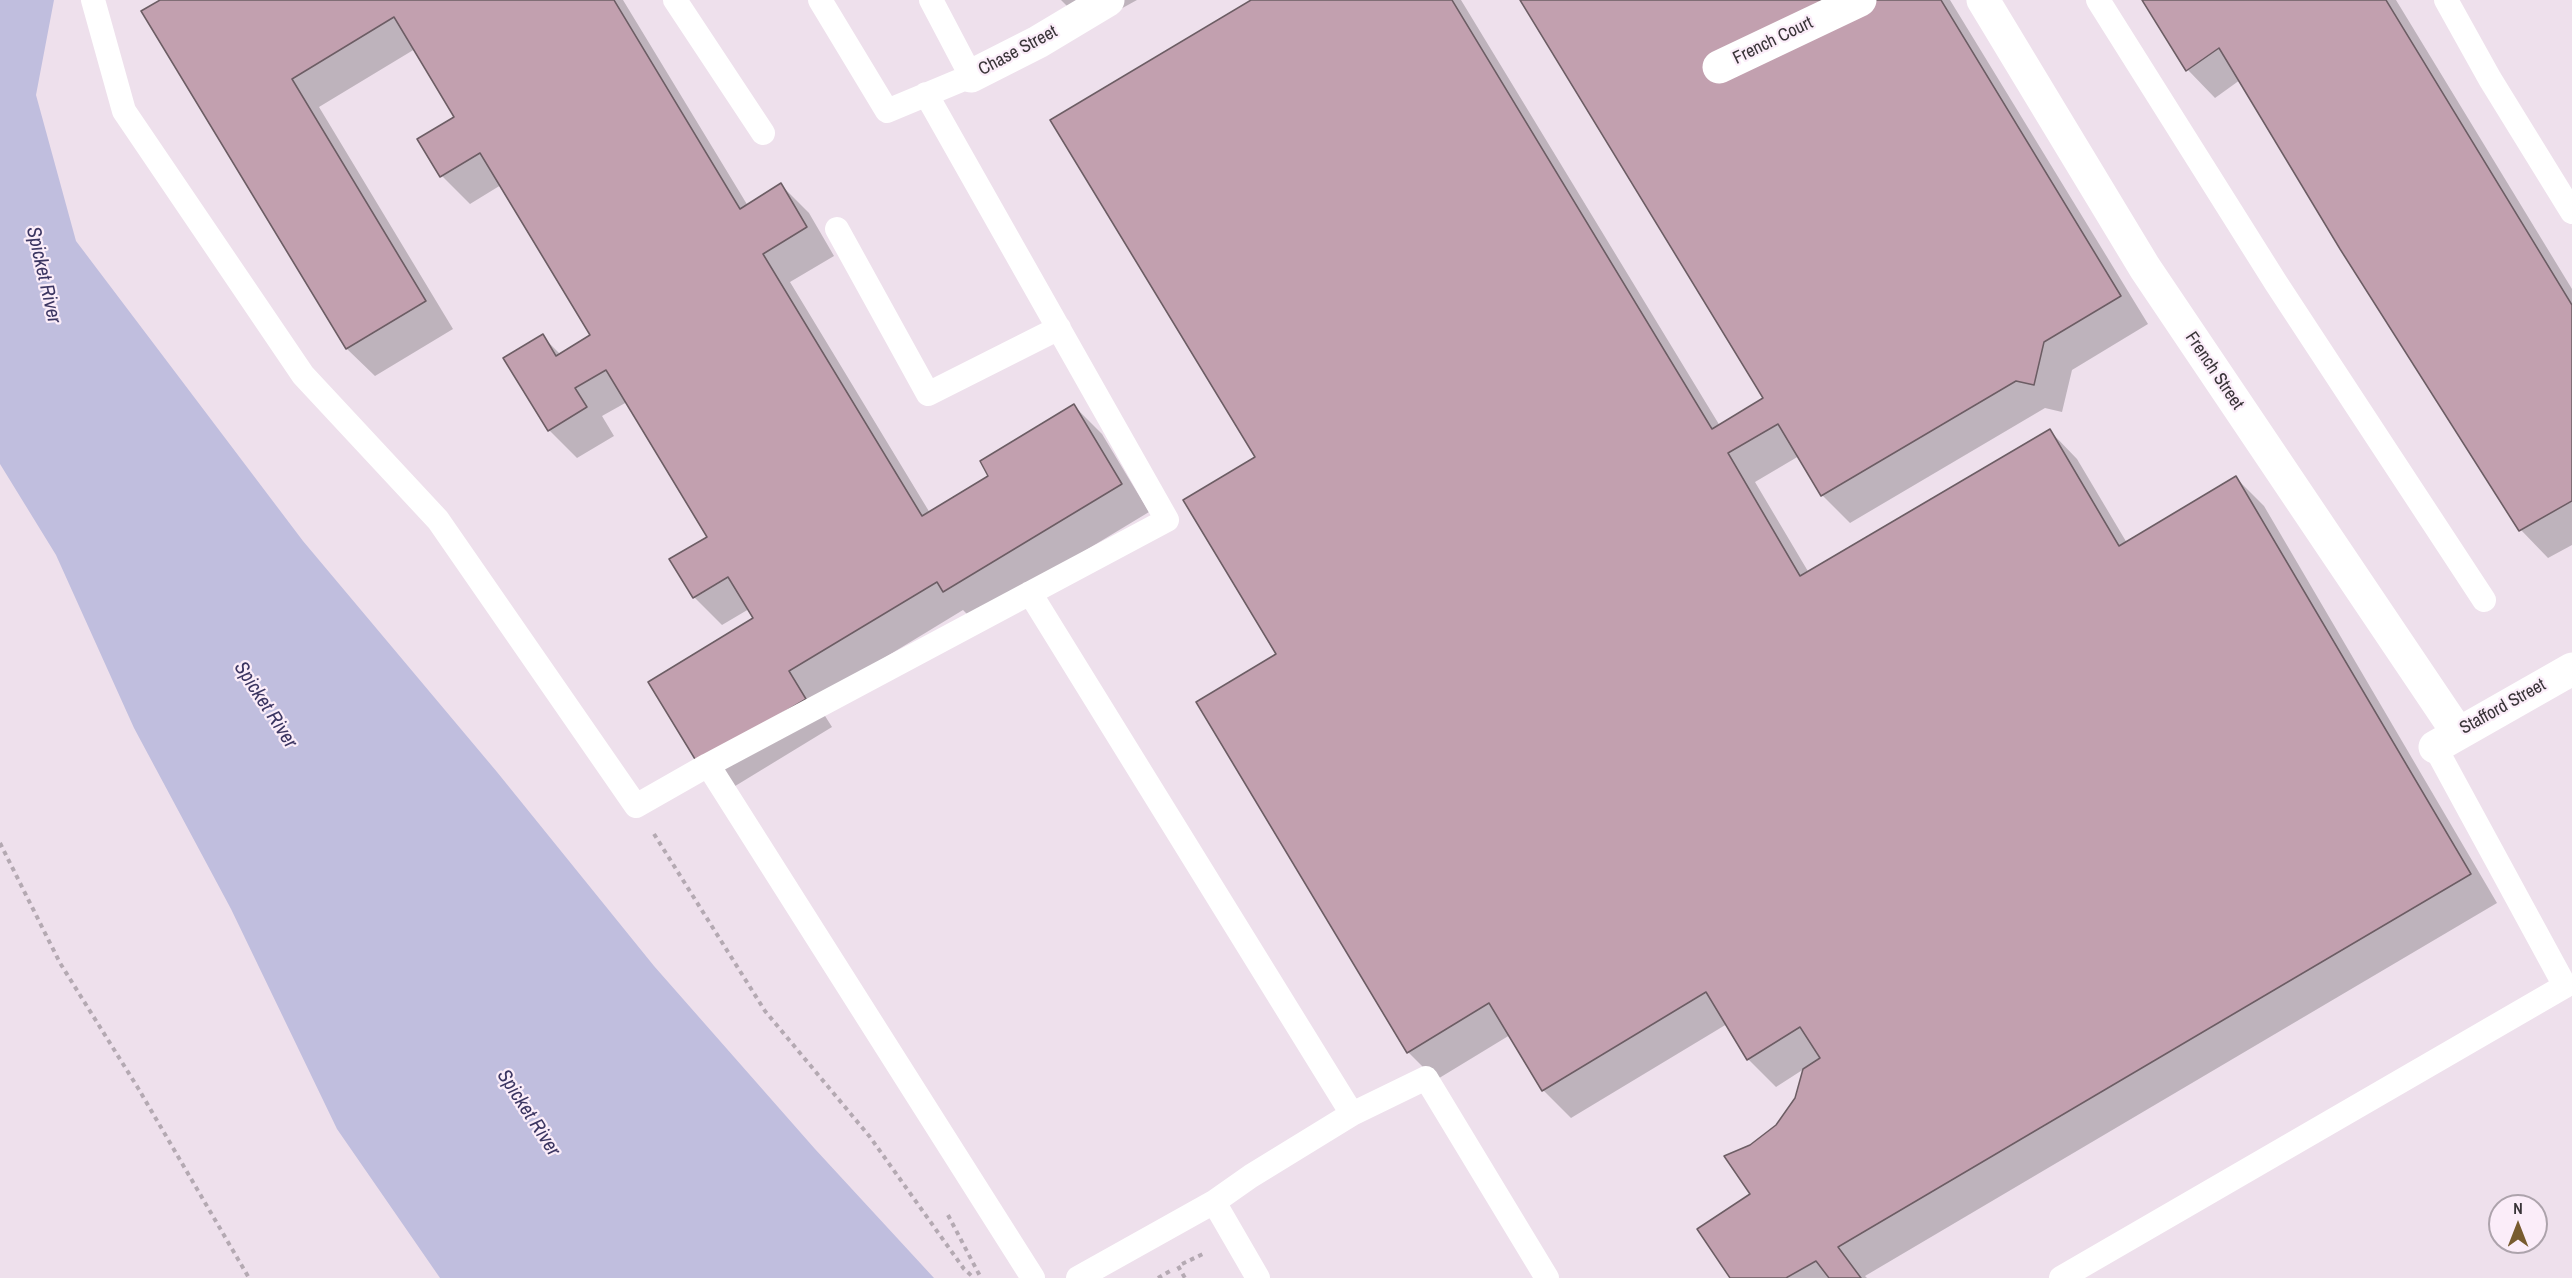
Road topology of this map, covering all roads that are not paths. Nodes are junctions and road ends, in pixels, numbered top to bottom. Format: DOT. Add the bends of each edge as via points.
graph roads {
  1 [pos="93,0"];
  2 [pos="675,0"];
  3 [pos="820,0"];
  4 [pos="932,0"];
  5 [pos="1108,0"];
  6 [pos="1860,0"];
  7 [pos="1983,0"];
  8 [pos="2098,0"];
  9 [pos="2446,0"];
  10 [pos="1719,67"];
  11 [pos="971,76"];
  12 [pos="926,94"];
  13 [pos="763,133"];
  14 [pos="2572,212"];
  15 [pos="837,229"];
  16 [pos="1059,328"];
  17 [pos="1030,593"];
  18 [pos="2484,600"];
  19 [pos="2572,669"];
  20 [pos="2446,740"];
  21 [pos="708,765"];
  22 [pos="1352,1114"];
  23 [pos="1214,1202"];
  24 [pos="1033,1278"];
  25 [pos="1078,1278"];
  26 [pos="1258,1278"];
  27 [pos="1547,1278"];
  28 [pos="2061,1278"];
  1 -- 21 [label="lane" via="130,121 303,375 438,520 636,806"];
  2 -- 13 [label="lane"];
  3 -- 12 [label="lane" via="887,111"];
  4 -- 11 [label="lane, Chase Street"];
  5 -- 11 [label="street, Chase Street"];
  6 -- 10 [label="street, French Court"];
  7 -- 20 [label="street, French Street" via="2145,268"];
  8 -- 18 [label="lane" via="2276,283"];
  9 -- 14 [label="lane"];
  11 -- 12 [label="lane"];
  12 -- 16 [label="lane"];
  15 -- 16 [label="lane" via="928,394"];
  16 -- 17 [label="lane" via="1167,520"];
  17 -- 21 [label="lane"];
  17 -- 22 [label="lane"];
  19 -- 20 [label="street, Stafford Street"];
  20 -- 28 [label="lane" via="2565,986"];
  21 -- 24 [label="lane"];
  22 -- 23 [label="lane"];
  22 -- 27 [label="lane" via="1426,1078"];
  23 -- 25 [label="lane"];
  23 -- 26 [label="lane"];
}
